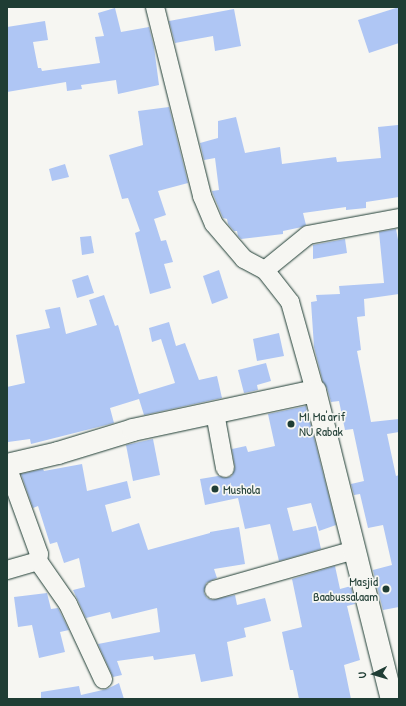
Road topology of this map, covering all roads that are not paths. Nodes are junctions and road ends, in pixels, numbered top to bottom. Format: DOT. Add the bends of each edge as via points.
graph roads {
  1 [pos="155,7"];
  2 [pos="399,218"];
  3 [pos="265,270"];
  4 [pos="315,391"];
  5 [pos="215,413"];
  6 [pos="7,465"];
  7 [pos="225,468"];
  8 [pos="354,550"];
  9 [pos="38,561"];
  10 [pos="7,570"];
  11 [pos="214,590"];
  12 [pos="103,679"];
  13 [pos="392,699"];
  1 -- 3 [label="street" via="202,196 214,224 244,259"];
  2 -- 3 [label="street" via="308,235"];
  3 -- 4 [label="street" via="290,302"];
  4 -- 5 [label="street"];
  4 -- 8 [label="street"];
  5 -- 6 [label="street" via="133,430 58,454"];
  5 -- 7 [label="street"];
  6 -- 9 [label="street" via="40,554"];
  8 -- 11 [label="street"];
  8 -- 13 [label="street"];
  9 -- 10 [label="street"];
  9 -- 12 [label="street" via="68,604"];
}
